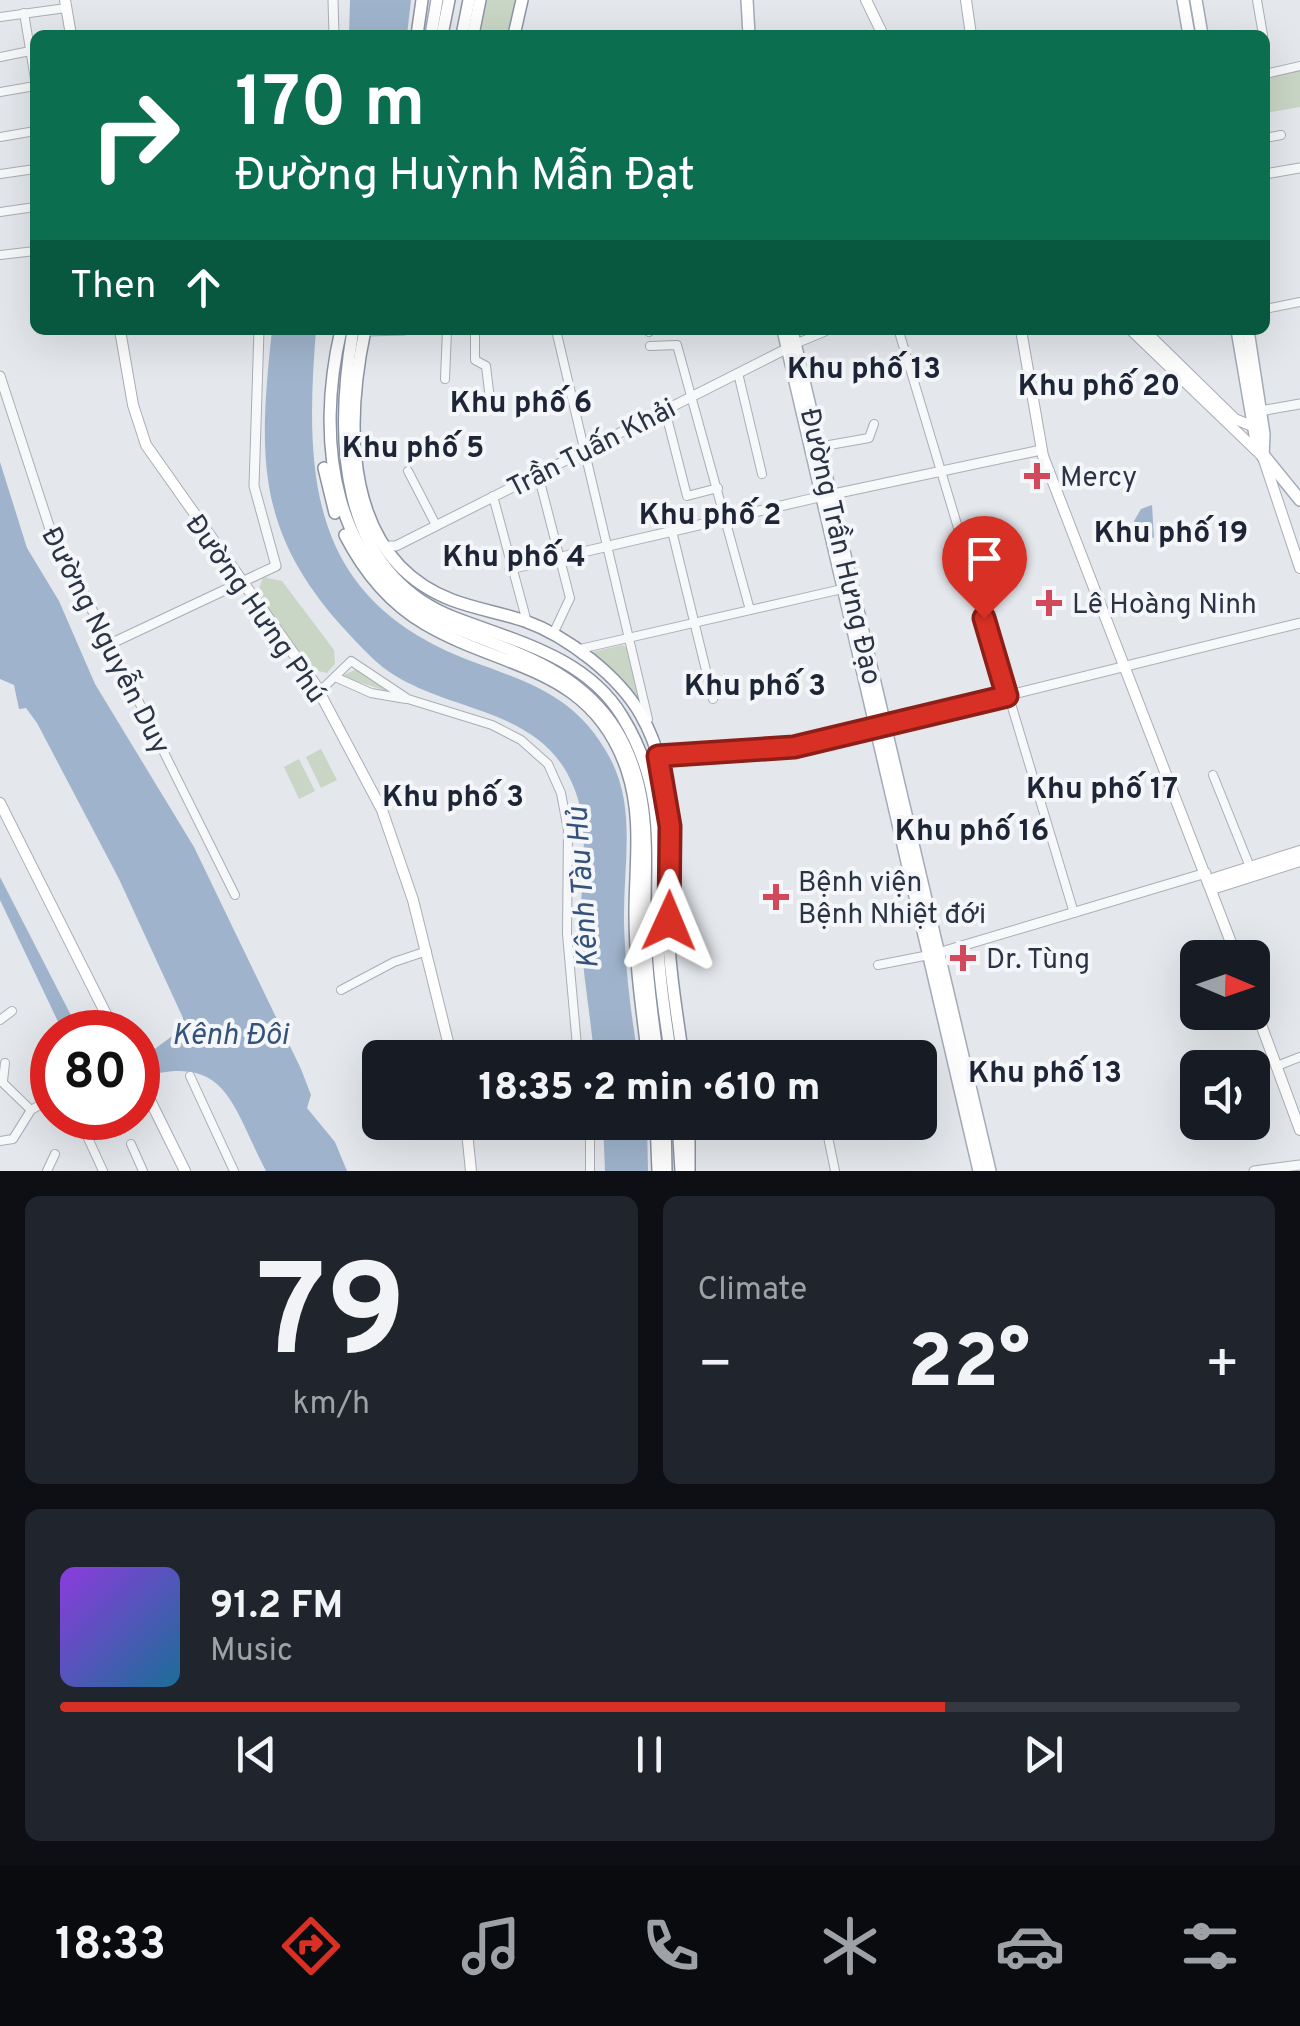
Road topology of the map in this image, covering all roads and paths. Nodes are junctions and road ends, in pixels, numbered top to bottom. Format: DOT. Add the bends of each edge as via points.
graph roads {
  1 [pos="334,0"];
  2 [pos="422,0"];
  3 [pos="437,0"];
  4 [pos="449,0"];
  5 [pos="469,0"];
  6 [pos="480,0"];
  7 [pos="522,0"];
  8 [pos="751,0"];
  9 [pos="866,0"];
  10 [pos="966,0"];
  11 [pos="1183,0"];
  12 [pos="1196,0"];
  13 [pos="1256,0"];
  14 [pos="65,4"];
  15 [pos="24,12"];
  16 [pos="0,17"];
  17 [pos="70,30"];
  18 [pos="334,30"];
  19 [pos="418,30"];
  20 [pos="431,30"];
  21 [pos="443,30"];
  22 [pos="463,30"];
  23 [pos="474,30"];
  24 [pos="515,30"];
  25 [pos="752,30"];
  26 [pos="880,30"];
  27 [pos="970,30"];
  28 [pos="1188,30"];
  29 [pos="1201,30"];
  30 [pos="1262,30"];
  31 [pos="30,51"];
  32 [pos="0,56"];
  33 [pos="1300,66"];
  34 [pos="1270,73"];
  35 [pos="30,83"];
  36 [pos="0,92"];
  37 [pos="30,132"];
  38 [pos="1281,135"];
  39 [pos="0,137"];
  40 [pos="1270,137"];
  41 [pos="1300,168"];
  42 [pos="30,170"];
  43 [pos="1270,173"];
  44 [pos="0,174"];
  45 [pos="30,208"];
  46 [pos="0,212"];
  47 [pos="30,251"];
  48 [pos="0,256"];
  49 [pos="1300,302"];
  50 [pos="1270,308"];
  51 [pos="121,335"];
  52 [pos="259,335"];
  53 [pos="332,335"];
  54 [pos="339,335"];
  55 [pos="352,335"];
  56 [pos="362,335"];
  57 [pos="363,335"];
  58 [pos="447,335"];
  59 [pos="475,335"];
  60 [pos="557,335"];
  61 [pos="785,335"];
  62 [pos="792,335"];
  63 [pos="817,335"];
  64 [pos="900,335"];
  65 [pos="1021,335"];
  66 [pos="1145,335"];
  67 [pos="1145,335"];
  68 [pos="1238,335"];
  69 [pos="1248,335"];
  70 [pos="650,346"];
  71 [pos="791,347"];
  72 [pos="349,351"];
  73 [pos="1247,360"];
  74 [pos="738,373"];
  75 [pos="0,376"];
  76 [pos="445,378"];
  77 [pos="489,391"];
  78 [pos="694,395"];
  79 [pos="1300,404"];
  80 [pos="665,410"];
  81 [pos="1256,419"];
  82 [pos="874,424"];
  83 [pos="818,447"];
  84 [pos="1041,450"];
  85 [pos="584,451"];
  86 [pos="1263,458"];
  87 [pos="408,471"];
  88 [pos="941,471"];
  89 [pos="538,474"];
  90 [pos="762,474"];
  91 [pos="718,488"];
  92 [pos="494,496"];
  93 [pos="824,496"];
  94 [pos="1298,498"];
  95 [pos="1278,508"];
  96 [pos="726,518"];
  97 [pos="436,525"];
  98 [pos="672,531"];
  99 [pos="607,546"];
  100 [pos="392,548"];
  101 [pos="559,557"];
  102 [pos="510,568"];
  103 [pos="1300,568"];
  104 [pos="240,583"];
  105 [pos="846,588"];
  106 [pos="750,610"];
  107 [pos="520,617"];
  108 [pos="695,623"];
  109 [pos="1300,623"];
  110 [pos="553,634"];
  111 [pos="630,639"];
  112 [pos="110,644"];
  113 [pos="571,646"];
  114 [pos="1125,666"];
  115 [pos="335,677"];
  116 [pos="319,692"];
  117 [pos="1007,696"];
  118 [pos="408,699"];
  119 [pos="713,699"];
  120 [pos="879,727"];
  121 [pos="652,738"];
  122 [pos="658,756"];
  123 [pos="634,763"];
  124 [pos="1213,775"];
  125 [pos="0,803"];
  126 [pos="1300,851"];
  127 [pos="1300,861"];
  128 [pos="1250,867"];
  129 [pos="1209,881"];
  130 [pos="234,895"];
  131 [pos="1074,913"];
  132 [pos="1230,940"];
  133 [pos="427,951"];
  134 [pos="933,954"];
  135 [pos="878,965"];
  136 [pos="341,990"];
  137 [pos="104,1010"];
  138 [pos="12,1012"];
  139 [pos="0,1020"];
  140 [pos="1263,1030"];
  141 [pos="448,1040"];
  142 [pos="577,1040"];
  143 [pos="646,1040"];
  144 [pos="656,1040"];
  145 [pos="669,1040"];
  146 [pos="680,1040"];
  147 [pos="1300,1058"];
  148 [pos="5,1063"];
  149 [pos="1277,1066"];
  150 [pos="190,1076"];
  151 [pos="2,1080"];
  152 [pos="30,1109"];
  153 [pos="970,1109"];
  154 [pos="30,1112"];
  155 [pos="1298,1115"];
  156 [pos="160,1123"];
  157 [pos="1300,1130"];
  158 [pos="0,1140"];
  159 [pos="89,1140"];
  160 [pos="468,1140"];
  161 [pos="590,1140"];
  162 [pos="657,1140"];
  163 [pos="666,1140"];
  164 [pos="679,1140"];
  165 [pos="689,1140"];
  166 [pos="829,1140"];
  167 [pos="131,1144"];
  168 [pos="55,1154"];
  169 [pos="1300,1165"];
  170 [pos="47,1171"];
  171 [pos="103,1171"];
  172 [pos="144,1171"];
  173 [pos="185,1171"];
  174 [pos="234,1171"];
  175 [pos="472,1171"];
  176 [pos="590,1171"];
  177 [pos="658,1171"];
  178 [pos="666,1171"];
  179 [pos="680,1171"];
  180 [pos="689,1171"];
  181 [pos="836,1171"];
  182 [pos="980,1171"];
  183 [pos="990,1171"];
  184 [pos="1254,1171"];
  1 -- 18 [label="street"];
  2 -- 19 [label="main road"];
  3 -- 20 [label="main road"];
  4 -- 21 [label="main road"];
  5 -- 22 [label="main road"];
  6 -- 23 [label="main road"];
  7 -- 24 [label="main road"];
  8 -- 25 [label="main road"];
  9 -- 26 [label="main road"];
  10 -- 27 [label="main road"];
  11 -- 28 [label="main road"];
  12 -- 29 [label="main road"];
  13 -- 30 [label="street"];
  14 -- 15 [label="street"];
  14 -- 17 [label="main road"];
  15 -- 16 [label="street"];
  15 -- 31 [label="street"];
  31 -- 32 [label="street"];
  33 -- 34 [label="street"];
  35 -- 36 [label="street"];
  37 -- 39 [label="street"];
  38 -- 40 [label="street"];
  41 -- 43 [label="street"];
  42 -- 44 [label="street"];
  45 -- 46 [label="street"];
  47 -- 48 [label="street"];
  49 -- 50 [label="street"];
  51 -- 104 [label="main road, Đường Hưng Phú" via="146,445"];
  52 -- 104 [label="street" via="254,486 276,566"];
  53 -- 123 [label="main road" via="322,459 335,512 366,572 426,625 520,662 569,691"];
  54 -- 123 [label="main road" via="329,406 331,464 341,507 366,557 417,608 530,656 586,693"];
  55 -- 72 [label="main road"];
  56 -- 72 [label="main road"];
  57 -- 100 [label="main road" via="354,457 366,509"];
  58 -- 76 [label="street"];
  59 -- 77 [label="street" via="476,360 486,366"];
  60 -- 85 [label="street"];
  61 -- 71 [label="main road, Đường Trần Hưng Đạo"];
  62 -- 71 [label="main road, Đường Trần Hưng Đạo"];
  63 -- 71 [label="street"];
  64 -- 88 [label="street"];
  65 -- 84 [label="main road"];
  66 -- 81 [label="main road" via="1235,419"];
  67 -- 86 [label="main road"];
  68 -- 73 [label="main road"];
  69 -- 73 [label="main road"];
  70 -- 78 [label="street" via="676,343"];
  71 -- 74 [label="street, Trần Tuấn Khải"];
  71 -- 83 [label="main road, Đường Trần Hưng Đạo"];
  71 -- 93 [label="main road, Đường Trần Hưng Đạo"];
  72 -- 123 [label="main road" via="344,458 356,513 378,557 431,606 551,654 590,681 623,718"];
  73 -- 81 [label="main road"];
  74 -- 78 [label="street, Trần Tuấn Khải"];
  74 -- 90 [label="street"];
  75 -- 112 [label="street, Đường Nguyễn Duy" via="51,532"];
  78 -- 80 [label="street, Trần Tuấn Khải"];
  78 -- 91 [label="street"];
  79 -- 81 [label="street"];
  80 -- 85 [label="street, Trần Tuấn Khải"];
  80 -- 91 [label="street" via="687,496"];
  81 -- 86 [label="main road"];
  82 -- 83 [label="street" via="868,438"];
  83 -- 93 [label="main road, Đường Trần Hưng Đạo"];
  84 -- 88 [label="street"];
  84 -- 114 [label="main road"];
  85 -- 89 [label="street, Trần Tuấn Khải"];
  85 -- 99 [label="street"];
  86 -- 94 [label="main road"];
  86 -- 95 [label="main road"];
  87 -- 97 [label="street"];
  88 -- 93 [label="street"];
  88 -- 117 [label="street"];
  89 -- 92 [label="street, Trần Tuấn Khải"];
  89 -- 101 [label="street"];
  91 -- 96 [label="street"];
  92 -- 97 [label="street, Trần Tuấn Khải"];
  92 -- 102 [label="street"];
  93 -- 96 [label="street"];
  93 -- 105 [label="main road, Đường Trần Hưng Đạo"];
  94 -- 95 [label="main road"];
  95 -- 103 [label="main road"];
  96 -- 98 [label="street"];
  96 -- 106 [label="street"];
  97 -- 100 [label="street, Trần Tuấn Khải"];
  98 -- 99 [label="street"];
  98 -- 108 [label="street"];
  99 -- 101 [label="street"];
  99 -- 111 [label="street"];
  100 -- 107 [label="main road" via="440,594"];
  101 -- 102 [label="street"];
  101 -- 110 [label="street" via="570,598"];
  102 -- 107 [label="street"];
  104 -- 112 [label="street"];
  104 -- 116 [label="main road, Đường Hưng Phú"];
  105 -- 106 [label="street"];
  105 -- 120 [label="main road, Đường Trần Hưng Đạo"];
  106 -- 108 [label="street"];
  107 -- 110 [label="main road"];
  108 -- 111 [label="street"];
  108 -- 119 [label="street"];
  109 -- 114 [label="street"];
  110 -- 113 [label="main road"];
  111 -- 113 [label="street"];
  111 -- 121 [label="street"];
  112 -- 130 [label="street, Đường Nguyễn Duy"];
  113 -- 121 [label="main road" via="629,698"];
  114 -- 117 [label="street"];
  114 -- 129 [label="main road"];
  115 -- 116 [label="street"];
  115 -- 118 [label="street"];
  115 -- 118 [label="street" via="351,661"];
  116 -- 133 [label="main road, Đường Hưng Phú" via="391,829"];
  117 -- 120 [label="street"];
  117 -- 131 [label="street"];
  118 -- 142 [label="street" via="492,725 548,764 568,830 567,934"];
  120 -- 122 [label="street" via="794,747"];
  120 -- 134 [label="main road, Đường Trần Hưng Đạo"];
  121 -- 122 [label="main road"];
  122 -- 123 [label="main road"];
  122 -- 146 [label="main road" via="670,826 669,944"];
  123 -- 143 [label="main road" via="636,952"];
  123 -- 144 [label="main road" via="647,825 646,937"];
  123 -- 145 [label="main road" via="660,822 658,957"];
  124 -- 128 [label="street"];
  125 -- 137 [label="main road"];
  126 -- 128 [label="main road"];
  127 -- 129 [label="main road"];
  128 -- 129 [label="main road"];
  129 -- 131 [label="street"];
  129 -- 132 [label="main road"];
  131 -- 134 [label="street"];
  133 -- 136 [label="street"];
  133 -- 141 [label="main road, Đường Hưng Phú"];
  134 -- 135 [label="street"];
  134 -- 153 [label="main road, Đường Trần Hưng Đạo"];
  138 -- 139 [label="street"];
  140 -- 149 [label="main road"];
  147 -- 149 [label="street"];
  148 -- 151 [label="street"];
  149 -- 155 [label="main road"];
  150 -- 174 [label="street"];
  151 -- 152 [label="street"];
  153 -- 182 [label="main road, Đường Trần Hưng Đạo"];
  153 -- 183 [label="main road, Đường Trần Hưng Đạo"];
  154 -- 158 [label="street" via="12,1139"];
  155 -- 157 [label="main road"];
  156 -- 173 [label="main road"];
  159 -- 171 [label="street"];
  160 -- 175 [label="main road"];
  161 -- 176 [label="street"];
  162 -- 177 [label="main road"];
  163 -- 178 [label="main road"];
  164 -- 179 [label="main road"];
  165 -- 180 [label="main road"];
  166 -- 181 [label="street"];
  167 -- 172 [label="street"];
  168 -- 170 [label="street"];
  169 -- 184 [label="street"];
}
